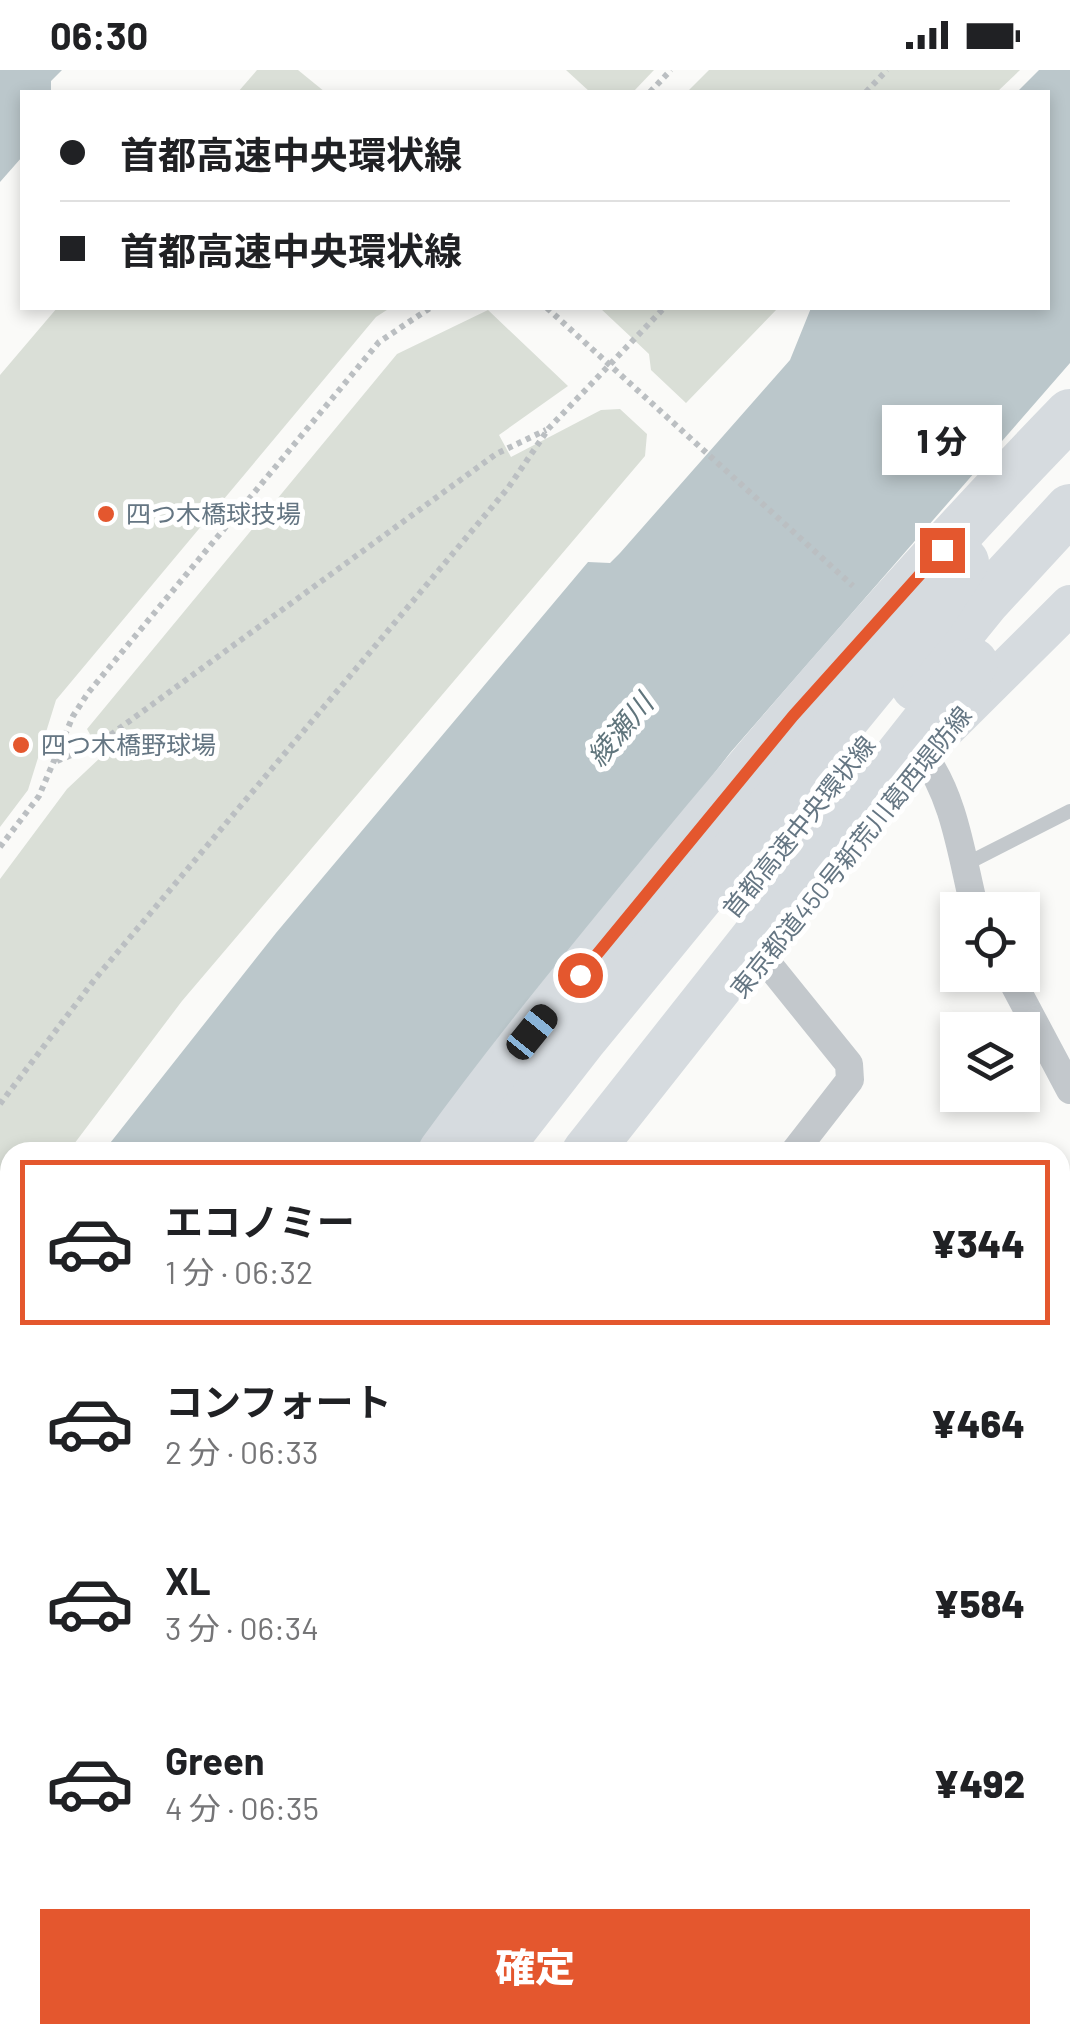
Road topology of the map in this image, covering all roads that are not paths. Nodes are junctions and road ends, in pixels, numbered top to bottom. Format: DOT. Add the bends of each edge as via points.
graph roads {
  1 [pos="1058,426"];
  2 [pos="1070,508"];
  3 [pos="1070,536"];
  4 [pos="1070,605"];
  5 [pos="923,755"];
  6 [pos="1070,811"];
  7 [pos="963,865"];
  8 [pos="971,892"];
  9 [pos="765,960"];
  10 [pos="1018,992"];
  11 [pos="1070,1090"];
  12 [pos="639,1106"];
  13 [pos="449,1142"];
  14 [pos="502,1142"];
  15 [pos="546,1142"];
  16 [pos="595,1142"];
  17 [pos="598,1142"];
  18 [pos="612,1142"];
  19 [pos="802,1142"];
  1 -- 13 [label="highway" via="793,716"];
  1 -- 14 [label="highway" via="930,614"];
  2 -- 15 [label="highway, 首都高速中央環状線" via="985,601"];
  3 -- 16 [label="highway"];
  4 -- 5 [label="main road, 東京都道450号新荒川葛西堤防線"];
  5 -- 7 [label="street" via="937,774"];
  5 -- 9 [label="main road, 東京都道450号新荒川葛西堤防線"];
  6 -- 7 [label="lane"];
  7 -- 8 [label="street"];
  9 -- 12 [label="main road, 東京都道450号新荒川葛西堤防線"];
  9 -- 19 [label="street" via="849,1064 850,1080"];
  10 -- 11 [label="street"];
  12 -- 17 [label="main road"];
  12 -- 18 [label="main road"];
}
